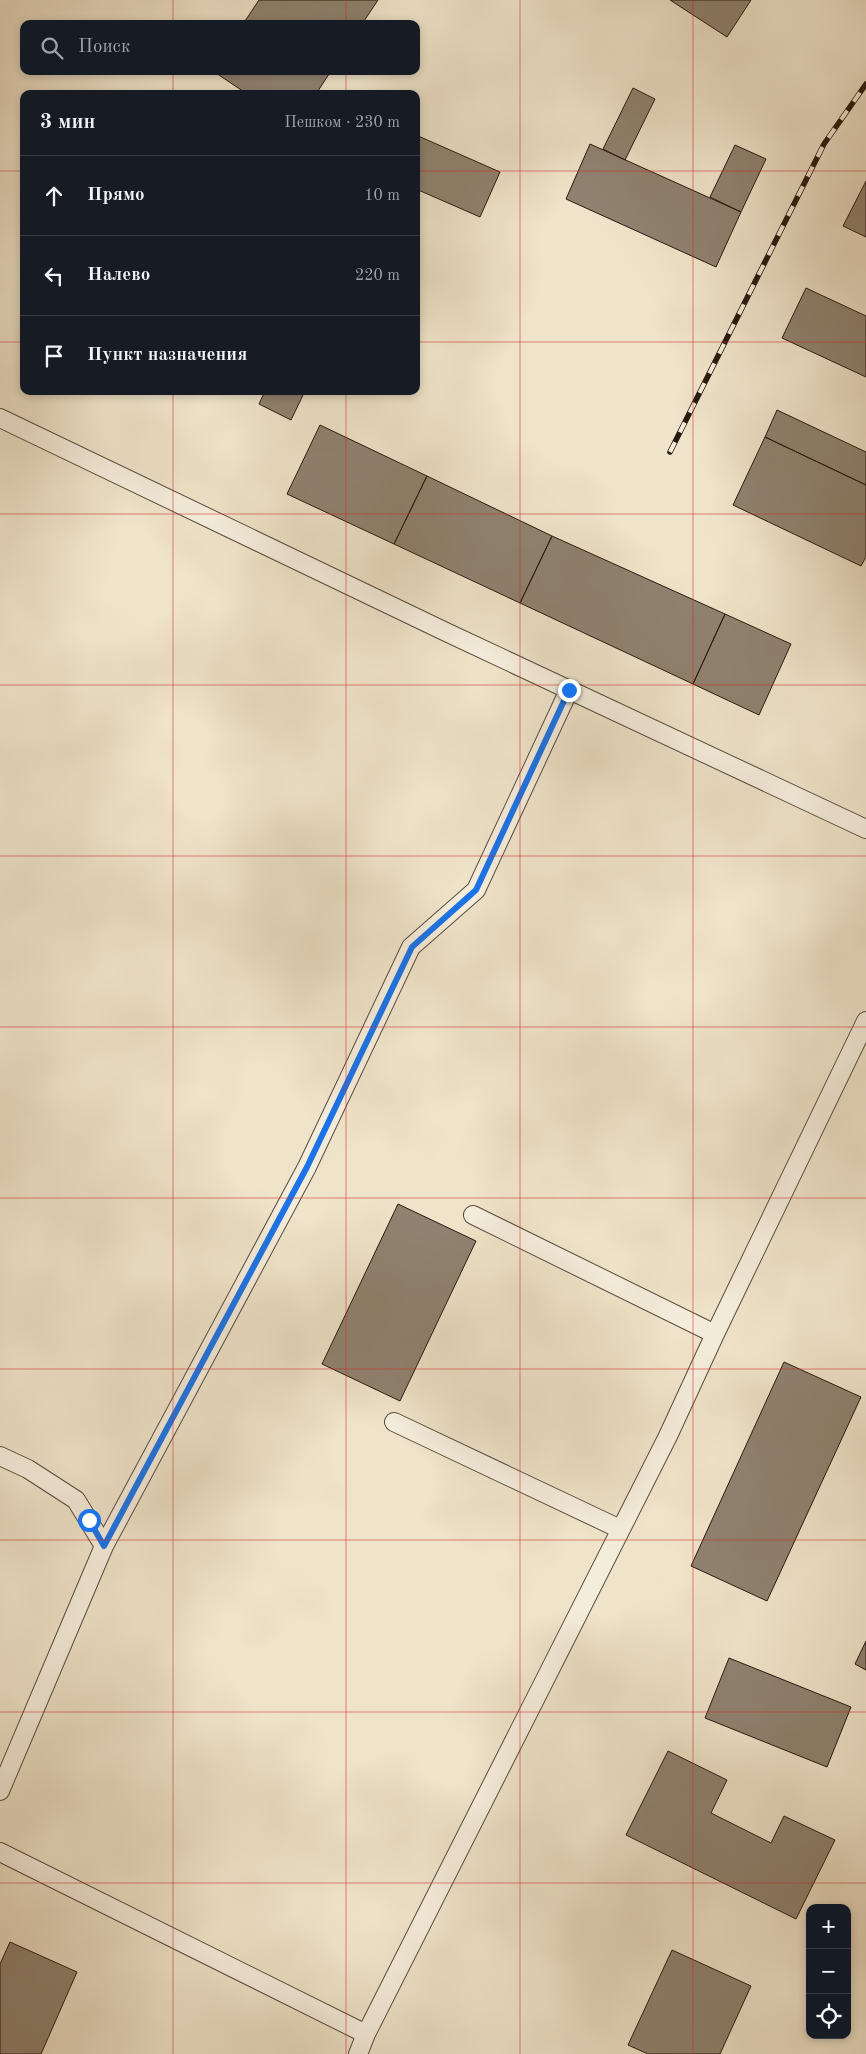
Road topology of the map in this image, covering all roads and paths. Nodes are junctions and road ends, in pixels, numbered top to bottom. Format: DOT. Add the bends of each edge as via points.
graph roads {
  1 [pos="0,418"];
  2 [pos="569,690"];
  3 [pos="866,829"];
  4 [pos="866,1021"];
  5 [pos="473,1215"];
  6 [pos="715,1334"];
  7 [pos="394,1422"];
  8 [pos="0,1456"];
  9 [pos="620,1529"];
  10 [pos="104,1546"];
  11 [pos="0,1791"];
  12 [pos="0,1852"];
  13 [pos="366,2034"];
  14 [pos="358,2054"];
  1 -- 2 [label="lane"];
  2 -- 3 [label="lane"];
  2 -- 10 [label="lane" via="476,890 412,947 307,1167"];
  4 -- 6 [label="lane"];
  5 -- 6 [label="lane"];
  6 -- 9 [label="lane"];
  7 -- 9 [label="lane"];
  8 -- 10 [label="lane" via="28,1469 76,1500"];
  9 -- 13 [label="lane"];
  10 -- 11 [label="lane"];
  12 -- 13 [label="lane"];
  13 -- 14 [label="lane"];
}
